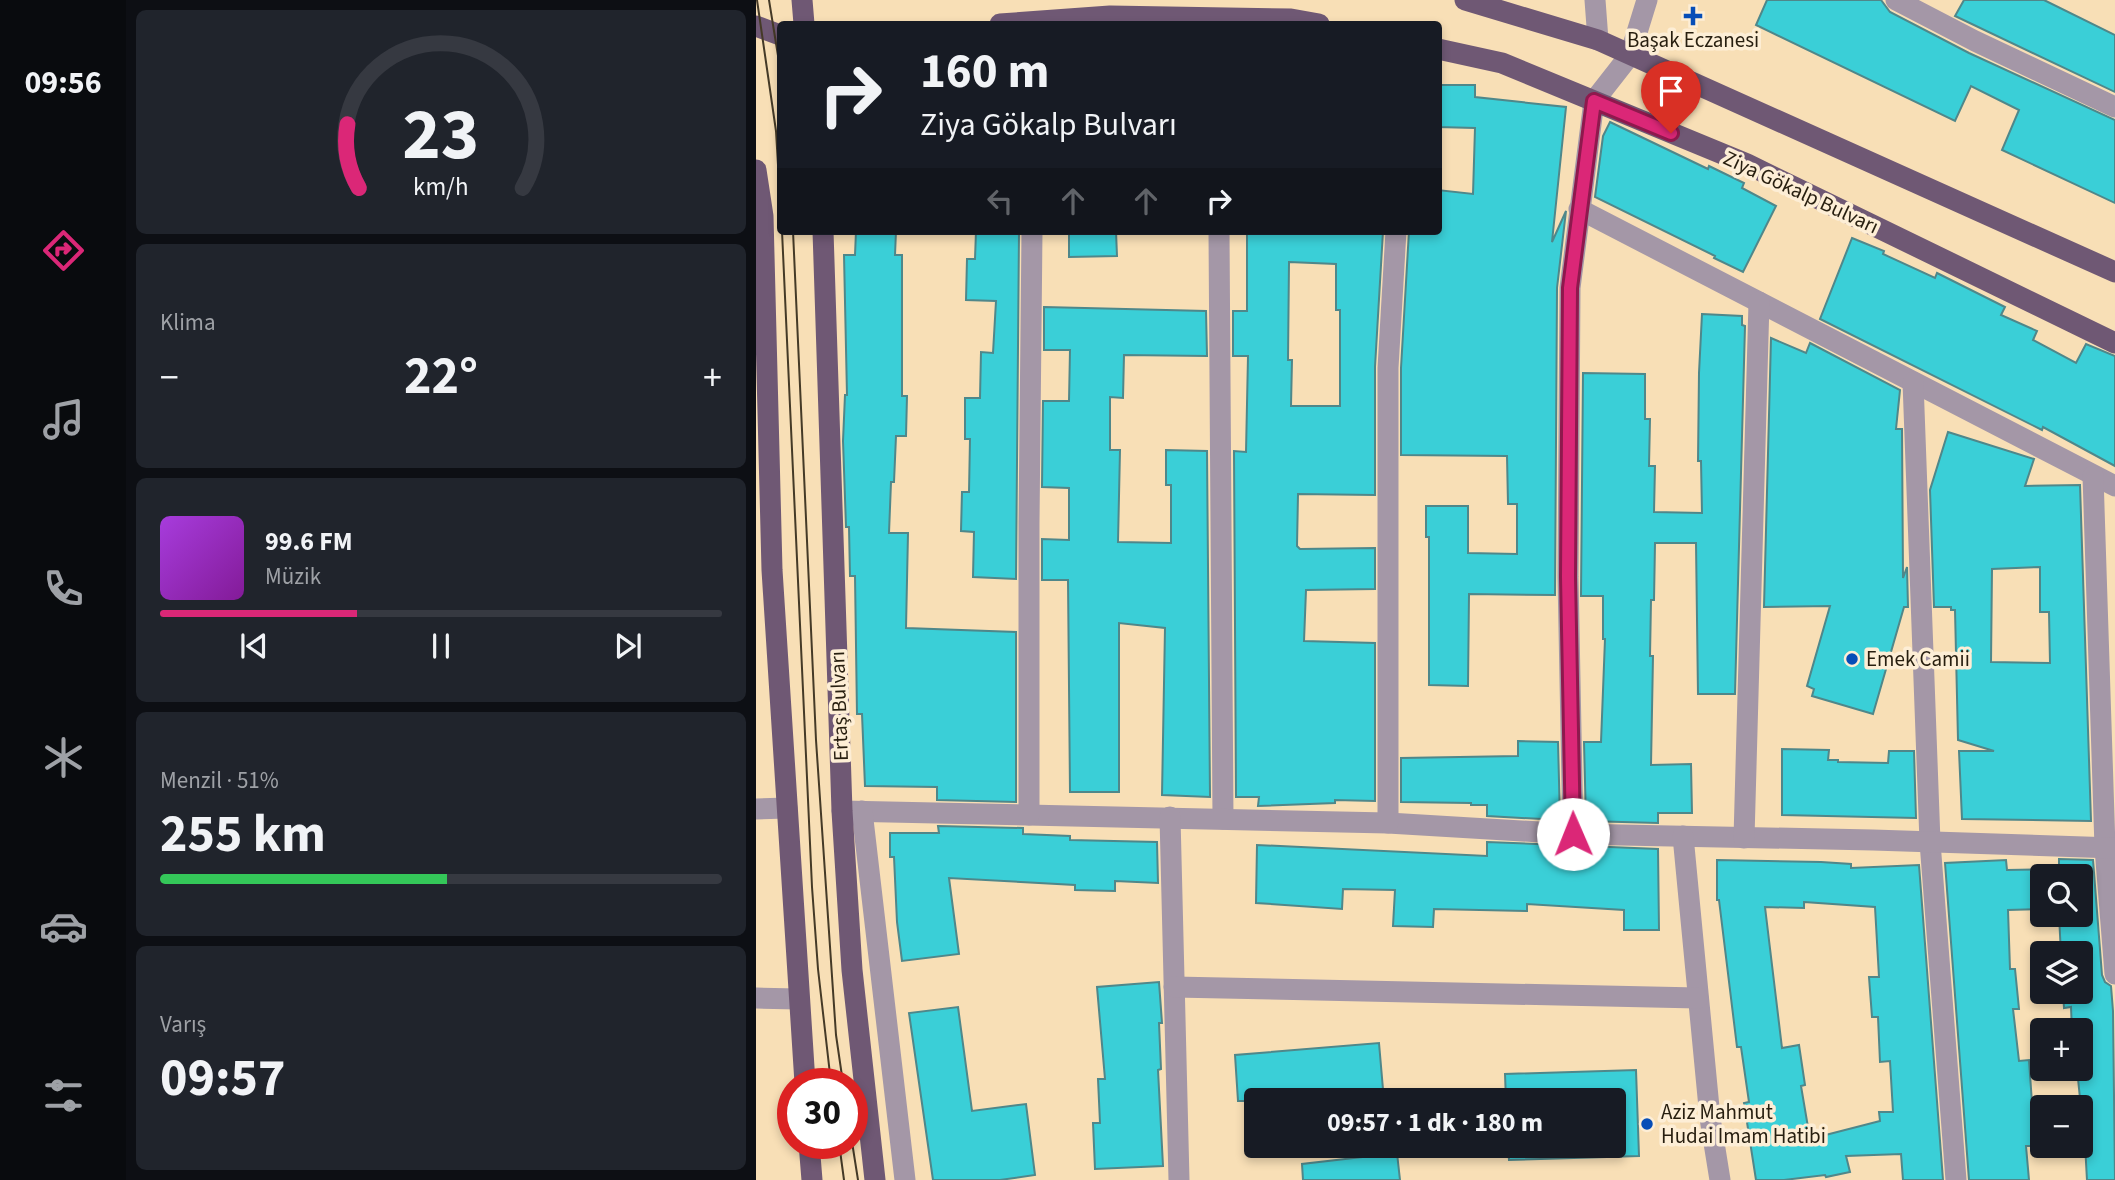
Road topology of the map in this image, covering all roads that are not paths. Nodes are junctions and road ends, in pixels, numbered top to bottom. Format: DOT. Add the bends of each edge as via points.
graph roads {
  1 [pos="802,0"];
  2 [pos="1465,0"];
  3 [pos="1595,0"];
  4 [pos="1647,0"];
  5 [pos="1896,0"];
  6 [pos="804,21"];
  7 [pos="1061,21"];
  8 [pos="1226,21"];
  9 [pos="1302,21"];
  10 [pos="756,26"];
  11 [pos="777,34"];
  12 [pos="1598,40"];
  13 [pos="1442,50"];
  14 [pos="1630,55"];
  15 [pos="1594,101"];
  16 [pos="2115,107"];
  17 [pos="756,170"];
  18 [pos="1578,209"];
  19 [pos="759,210"];
  20 [pos="823,235"];
  21 [pos="1032,235"];
  22 [pos="1219,235"];
  23 [pos="1396,235"];
  24 [pos="2115,272"];
  25 [pos="1759,302"];
  26 [pos="762,332"];
  27 [pos="2115,343"];
  28 [pos="1913,382"];
  29 [pos="2093,476"];
  30 [pos="2115,486"];
  31 [pos="764,570"];
  32 [pos="786,808"];
  33 [pos="756,809"];
  34 [pos="852,811"];
  35 [pos="1029,815"];
  36 [pos="1170,817"];
  37 [pos="1223,819"];
  38 [pos="1388,823"];
  39 [pos="1573,834"];
  40 [pos="1683,836"];
  41 [pos="1744,838"];
  42 [pos="1930,842"];
  43 [pos="2110,848"];
  44 [pos="2115,974"];
  45 [pos="1174,987"];
  46 [pos="756,998"];
  47 [pos="1698,998"];
  48 [pos="798,999"];
  49 [pos="804,1068"];
  50 [pos="811,1159"];
  51 [pos="812,1180"];
  52 [pos="875,1180"];
  53 [pos="905,1180"];
  54 [pos="1179,1180"];
  55 [pos="1720,1180"];
  56 [pos="1956,1180"];
  1 -- 6 [label="main road"];
  2 -- 12 [label="main road"];
  3 -- 12 [label="street"];
  4 -- 14 [label="street"];
  5 -- 16 [label="street"];
  7 -- 8 [label="main road" via="1110,16"];
  8 -- 9 [label="main road"];
  10 -- 11 [label="main road"];
  12 -- 14 [label="main road"];
  13 -- 15 [label="main road, Ziya Gökalp Bulvarı" via="1502,63"];
  14 -- 15 [label="street"];
  14 -- 24 [label="main road"];
  15 -- 18 [label="street"];
  15 -- 27 [label="main road, Ziya Gökalp Bulvarı" via="1747,164"];
  17 -- 19 [label="main road"];
  18 -- 25 [label="street"];
  18 -- 39 [label="street" via="1570,288 1568,577"];
  19 -- 26 [label="main road"];
  20 -- 34 [label="main road, Ertaş Bulvarı"];
  21 -- 35 [label="street"];
  22 -- 37 [label="street"];
  23 -- 38 [label="street" via="1388,368"];
  25 -- 28 [label="street"];
  25 -- 41 [label="street"];
  26 -- 31 [label="main road"];
  28 -- 29 [label="street"];
  28 -- 42 [label="street"];
  29 -- 30 [label="street"];
  29 -- 43 [label="street"];
  31 -- 32 [label="main road"];
  32 -- 33 [label="street"];
  32 -- 48 [label="main road"];
  34 -- 35 [label="street"];
  34 -- 52 [label="main road, Ertaş Bulvarı" via="852,970"];
  34 -- 53 [label="street"];
  35 -- 36 [label="street"];
  36 -- 37 [label="street"];
  36 -- 45 [label="street"];
  37 -- 38 [label="street"];
  38 -- 39 [label="street"];
  39 -- 40 [label="street"];
  40 -- 41 [label="street"];
  40 -- 47 [label="street"];
  41 -- 42 [label="street"];
  42 -- 43 [label="street"];
  42 -- 56 [label="street"];
  43 -- 44 [label="street"];
  45 -- 47 [label="street"];
  45 -- 54 [label="street"];
  46 -- 48 [label="street"];
  47 -- 55 [label="street"];
  48 -- 49 [label="main road"];
  50 -- 51 [label="main road"];
}
